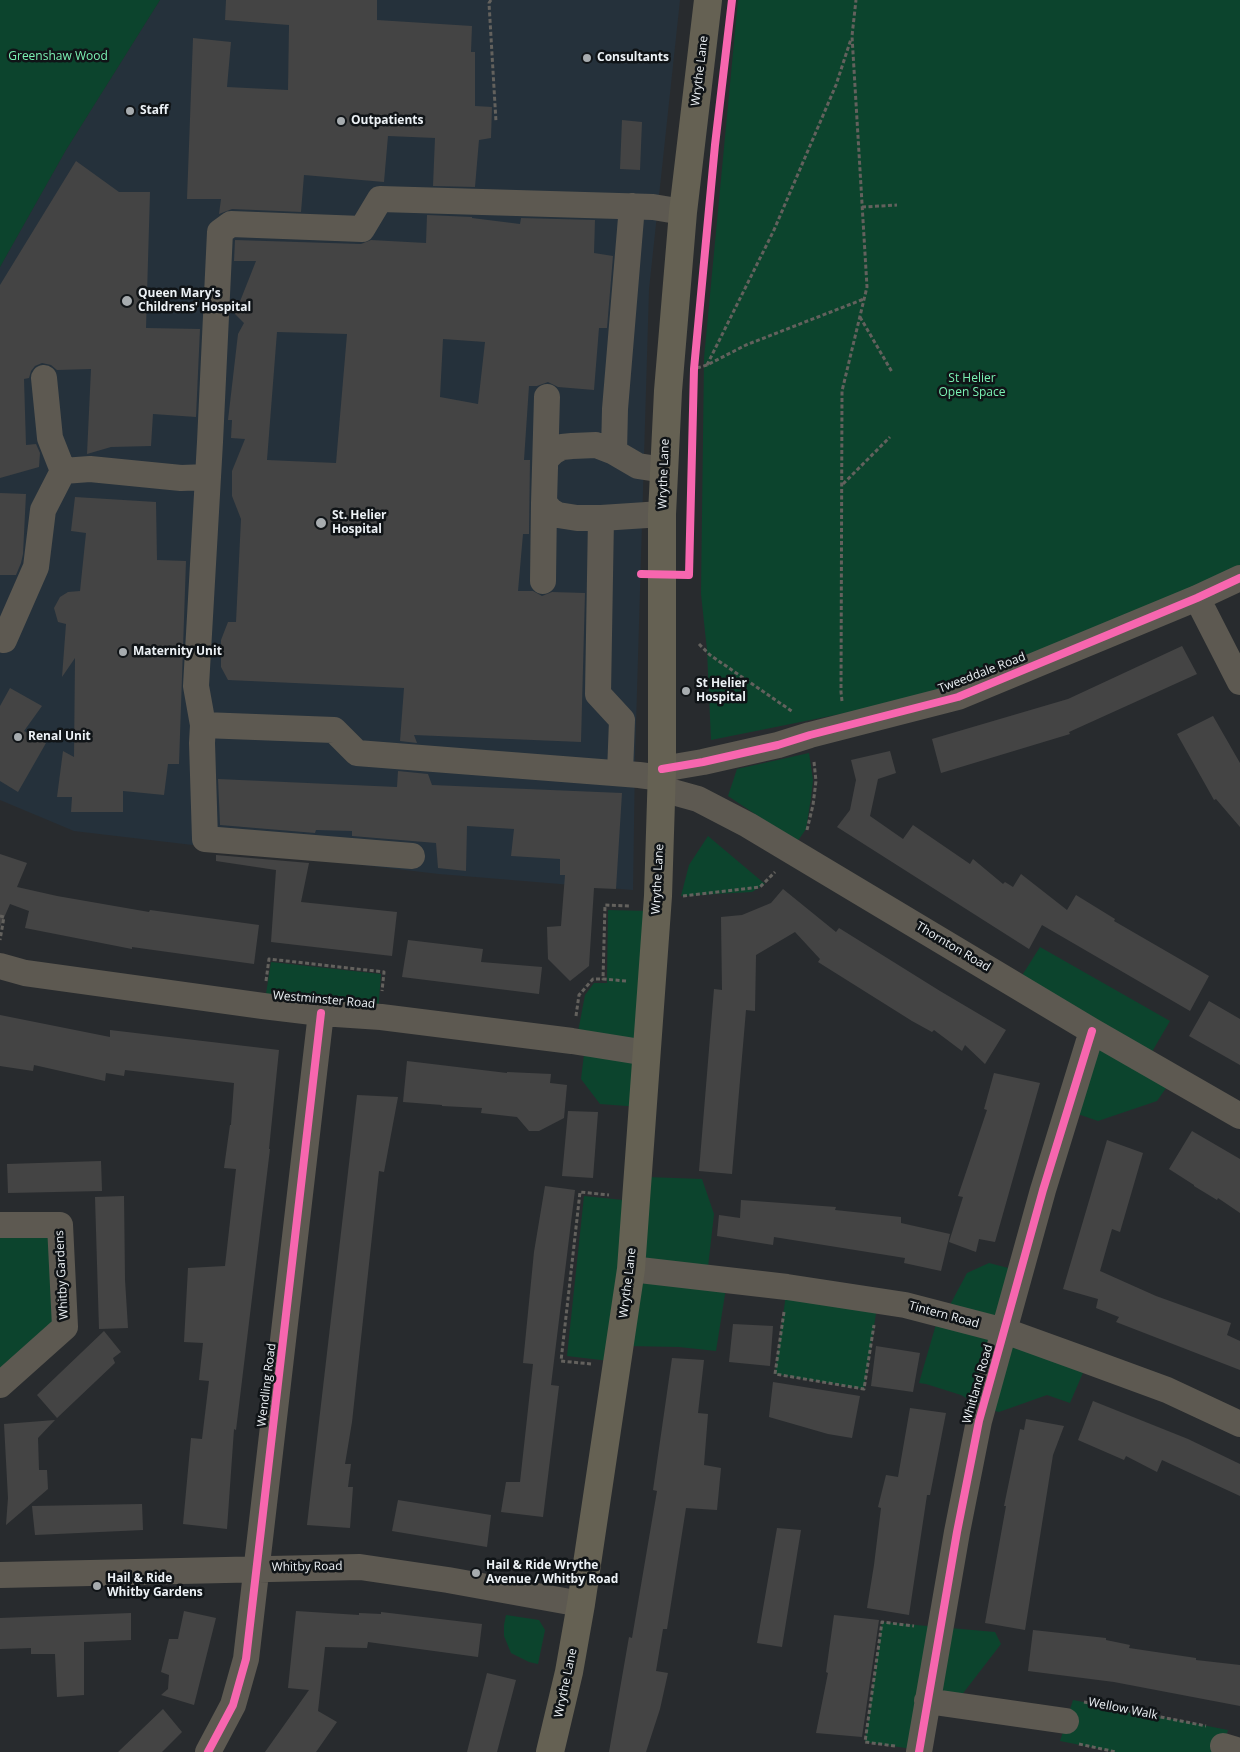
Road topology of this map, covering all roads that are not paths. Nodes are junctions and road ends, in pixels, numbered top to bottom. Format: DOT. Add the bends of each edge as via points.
graph roads {
  1 [pos="708,0"];
  2 [pos="632,206"];
  3 [pos="683,212"];
  4 [pos="44,378"];
  5 [pos="548,397"];
  6 [pos="614,452"];
  7 [pos="546,459"];
  8 [pos="664,470"];
  9 [pos="63,471"];
  10 [pos="208,477"];
  11 [pos="544,503"];
  12 [pos="662,514"];
  13 [pos="600,518"];
  14 [pos="1240,578"];
  15 [pos="543,581"];
  16 [pos="1197,598"];
  17 [pos="4,640"];
  18 [pos="1240,682"];
  19 [pos="203,725"];
  20 [pos="620,773"];
  21 [pos="662,779"];
  22 [pos="412,856"];
  23 [pos="0,966"];
  24 [pos="321,1013"];
  25 [pos="1092,1031"];
  26 [pos="648,1053"];
  27 [pos="1240,1116"];
  28 [pos="0,1225"];
  29 [pos="631,1269"];
  30 [pos="1005,1331"];
  31 [pos="0,1385"];
  32 [pos="1240,1424"];
  33 [pos="257,1568"];
  34 [pos="0,1575"];
  35 [pos="581,1604"];
  36 [pos="927,1701"];
  37 [pos="1066,1721"];
  38 [pos="919,1751"];
  39 [pos="208,1752"];
  40 [pos="550,1752"];
  1 -- 3 [label="main road, Wrythe Lane"];
  2 -- 3 [label="street"];
  2 -- 6 [label="street"];
  2 -- 10 [label="street" via="380,199 362,229 231,224 220,232"];
  3 -- 8 [label="main road, Wrythe Lane"];
  4 -- 9 [label="street" via="50,438"];
  5 -- 7 [label="street"];
  6 -- 7 [label="street" via="596,446 562,447"];
  6 -- 8 [label="street" via="638,466"];
  7 -- 11 [label="street"];
  8 -- 12 [label="main road, Wrythe Lane"];
  9 -- 10 [label="street" via="90,469 181,478"];
  9 -- 17 [label="street" via="43,510 36,567"];
  10 -- 19 [label="street" via="196,686"];
  11 -- 13 [label="street" via="558,515"];
  11 -- 15 [label="street"];
  12 -- 13 [label="street"];
  12 -- 21 [label="main road, Wrythe Lane"];
  13 -- 20 [label="street" via="598,694 622,720"];
  14 -- 16 [label="street, Tweeddale Road"];
  16 -- 18 [label="street"];
  16 -- 21 [label="street, Tweeddale Road" via="958,697 703,762"];
  19 -- 20 [label="street" via="334,730 357,753"];
  19 -- 22 [label="street" via="205,838"];
  20 -- 21 [label="street"];
  21 -- 25 [label="street, Thornton Road" via="748,825"];
  21 -- 26 [label="main road, Wrythe Lane"];
  23 -- 24 [label="street, Westminster Road" via="25,974"];
  24 -- 26 [label="street, Westminster Road" via="381,1017"];
  24 -- 33 [label="street, Wendling Road"];
  25 -- 27 [label="street, Thornton Road"];
  25 -- 30 [label="street, Whitland Road" via="1040,1199"];
  26 -- 29 [label="main road, Wrythe Lane"];
  28 -- 31 [label="street, Whitby Gardens" via="60,1225 65,1327"];
  29 -- 30 [label="street, Tintern Road" via="787,1286 905,1305"];
  29 -- 35 [label="main road, Wrythe Lane"];
  30 -- 32 [label="street, Tintern Road" via="1167,1390"];
  30 -- 36 [label="street, Whitland Road" via="978,1421"];
  33 -- 34 [label="street, Whitby Road"];
  33 -- 35 [label="street, Whitby Road" via="360,1567"];
  33 -- 39 [label="street, Wendling Road" via="240,1684 233,1705"];
  35 -- 40 [label="main road, Wrythe Lane"];
  36 -- 37 [label="street"];
  36 -- 38 [label="street, Whitland Road"];
}
